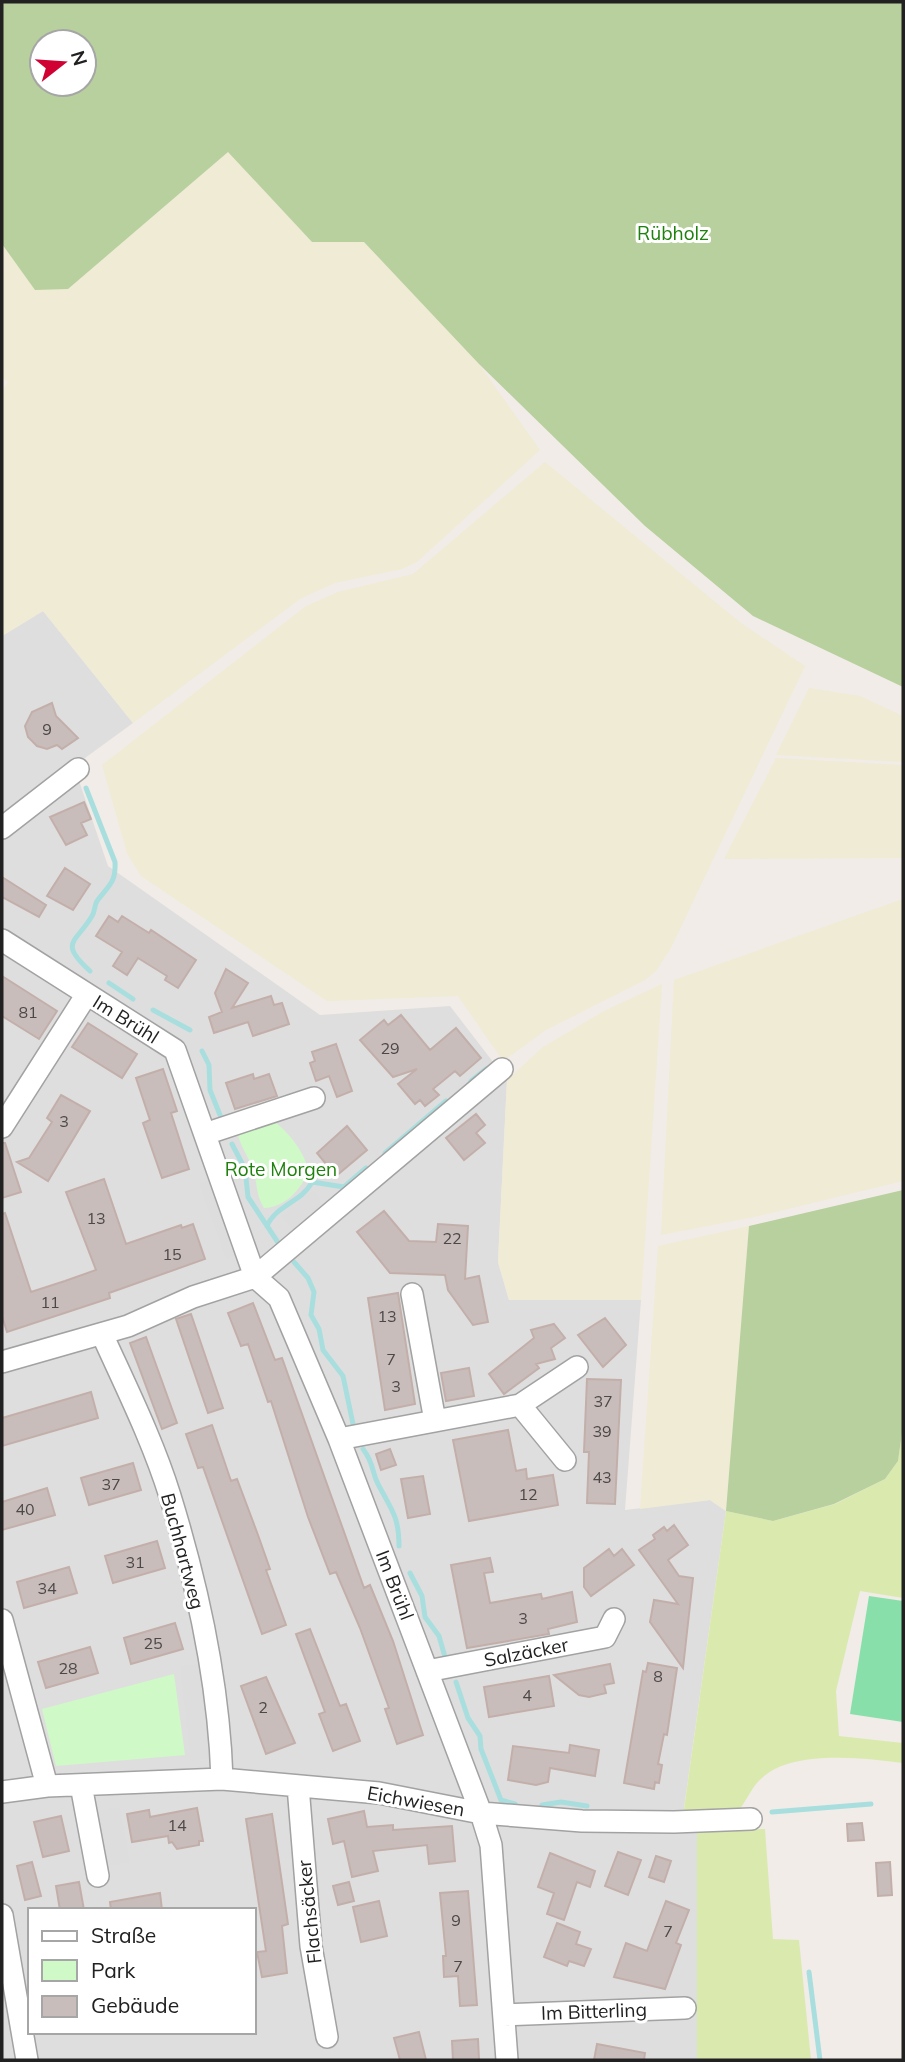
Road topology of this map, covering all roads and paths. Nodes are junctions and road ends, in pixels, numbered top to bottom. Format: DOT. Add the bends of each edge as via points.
graph roads {
  1 [pos="78,769"];
  2 [pos="2,828"];
  3 [pos="2,940"];
  4 [pos="87,994"];
  5 [pos="502,1069"];
  6 [pos="314,1098"];
  7 [pos="2,1127"];
  8 [pos="205,1135"];
  9 [pos="255,1276"];
  10 [pos="412,1294"];
  11 [pos="102,1334"];
  12 [pos="2,1362"];
  13 [pos="577,1367"];
  14 [pos="520,1405"];
  15 [pos="435,1421"];
  16 [pos="339,1439"];
  17 [pos="565,1460"];
  18 [pos="614,1619"];
  19 [pos="2,1620"];
  20 [pos="427,1671"];
  21 [pos="222,1779"];
  22 [pos="81,1785"];
  23 [pos="47,1786"];
  24 [pos="298,1786"];
  25 [pos="2,1792"];
  26 [pos="481,1813"];
  27 [pos="751,1819"];
  28 [pos="98,1876"];
  29 [pos="2,1915"];
  30 [pos="685,2008"];
  31 [pos="504,2015"];
  32 [pos="327,2037"];
  33 [pos="27,2060"];
  34 [pos="507,2060"];
  1 -- 2 [label="street"];
  3 -- 4 [label="street, Im Brühl"];
  4 -- 7 [label="street"];
  4 -- 8 [label="street, Im Brühl" via="175,1050"];
  5 -- 9 [label="street"];
  6 -- 8 [label="street"];
  8 -- 9 [label="street, Im Brühl"];
  9 -- 11 [label="street"];
  9 -- 16 [label="street, Im Brühl" via="279,1298"];
  10 -- 15 [label="street"];
  11 -- 12 [label="street"];
  11 -- 21 [label="street, Buchhartweg" via="170,1495 191,1572 213,1687"];
  13 -- 14 [label="street"];
  14 -- 15 [label="street"];
  14 -- 17 [label="street"];
  15 -- 16 [label="street"];
  16 -- 20 [label="street, Im Brühl"];
  18 -- 20 [label="street, Salzäcker" via="605,1637"];
  19 -- 23 [label="street"];
  20 -- 26 [label="street, Im Brühl"];
  21 -- 22 [label="street, Eichwiesen"];
  21 -- 24 [label="street, Eichwiesen"];
  22 -- 23 [label="street, Eichwiesen"];
  22 -- 28 [label="street"];
  23 -- 25 [label="street, Eichwiesen"];
  24 -- 26 [label="street, Eichwiesen" via="379,1793"];
  24 -- 32 [label="street, Flachsäcker" via="311,1946"];
  26 -- 27 [label="street, Eichwiesen" via="582,1821"];
  26 -- 31 [label="street, Im Brühl" via="491,1845"];
  29 -- 33 [label="street"];
  30 -- 31 [label="street, Im Bitterling"];
  31 -- 34 [label="street, Im Brühl"];
}
